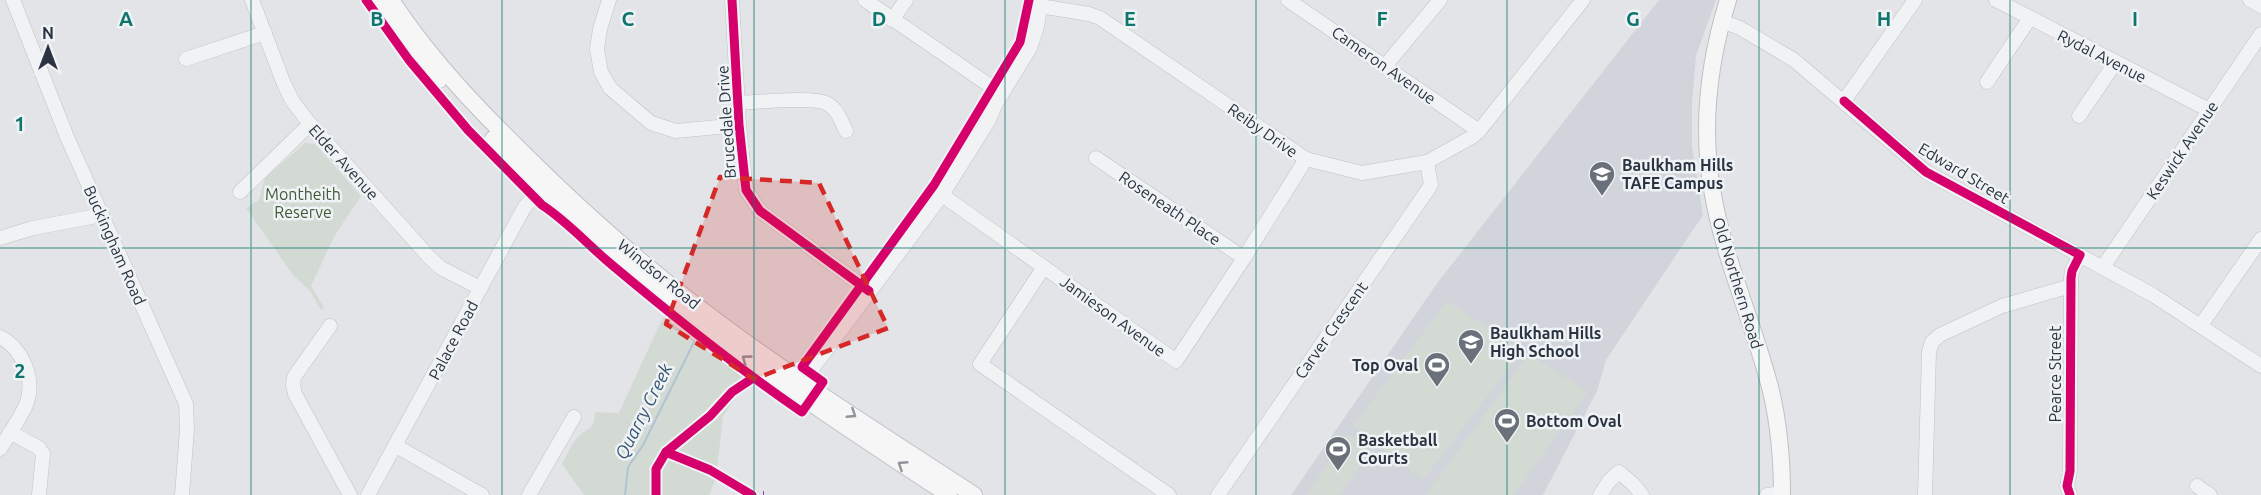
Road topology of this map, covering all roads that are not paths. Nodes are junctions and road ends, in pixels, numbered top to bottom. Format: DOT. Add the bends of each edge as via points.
graph roads {
  1 [pos="13,0"];
  2 [pos="252,0"];
  3 [pos="378,0"];
  4 [pos="391,0"];
  5 [pos="609,0"];
  6 [pos="732,0"];
  7 [pos="865,0"];
  8 [pos="906,0"];
  9 [pos="1288,0"];
  10 [pos="1440,0"];
  11 [pos="1583,0"];
  12 [pos="1728,0"];
  13 [pos="1915,0"];
  14 [pos="1996,0"];
  15 [pos="2250,0"];
  16 [pos="1040,3"];
  17 [pos="2261,6"];
  18 [pos="2030,18"];
  19 [pos="891,20"];
  20 [pos="1721,21"];
  21 [pos="265,33"];
  22 [pos="2261,34"];
  23 [pos="186,59"];
  24 [pos="2115,63"];
  25 [pos="1385,66"];
  26 [pos="1987,82"];
  27 [pos="1002,94"];
  28 [pos="1844,101"];
  29 [pos="739,103"];
  30 [pos="2210,110"];
  31 [pos="2079,116"];
  32 [pos="310,124"];
  33 [pos="739,125"];
  34 [pos="846,131"];
  35 [pos="1479,131"];
  36 [pos="1096,158"];
  37 [pos="1306,159"];
  38 [pos="1427,162"];
  39 [pos="541,187"];
  40 [pos="240,192"];
  41 [pos="942,195"];
  42 [pos="102,215"];
  43 [pos="0,238"];
  44 [pos="2261,238"];
  45 [pos="2080,255"];
  46 [pos="1244,258"];
  47 [pos="1044,267"];
  48 [pos="2103,267"];
  49 [pos="2071,286"];
  50 [pos="480,288"];
  51 [pos="869,291"];
  52 [pos="2201,325"];
  53 [pos="330,326"];
  54 [pos="0,337"];
  55 [pos="2261,366"];
  56 [pos="798,387"];
  57 [pos="574,417"];
  58 [pos="10,432"];
  59 [pos="396,446"];
  60 [pos="0,449"];
  61 [pos="2197,486"];
  62 [pos="1777,494"];
  63 [pos="39,495"];
  64 [pos="183,495"];
  65 [pos="350,495"];
  66 [pos="368,495"];
  67 [pos="482,495"];
  68 [pos="529,495"];
  69 [pos="949,495"];
  70 [pos="974,495"];
  71 [pos="1169,495"];
  72 [pos="1218,495"];
  73 [pos="1600,495"];
  74 [pos="1642,495"];
  75 [pos="1925,495"];
  76 [pos="2070,495"];
  77 [pos="2210,495"];
  1 -- 42 [label="street, Buckingham Road"];
  2 -- 21 [label="street, Elder Avenue"];
  3 -- 39 [label="main road, Windsor Road" via="416,56"];
  4 -- 56 [label="main road, Windsor Road" via="458,87 585,213"];
  5 -- 33 [label="street" via="597,49 601,72 610,88 651,123 676,131"];
  6 -- 29 [label="street, Brucedale Drive"];
  7 -- 19 [label="street"];
  8 -- 19 [label="street"];
  9 -- 25 [label="street, Cameron Avenue"];
  10 -- 25 [label="street"];
  11 -- 35 [label="street, Reiby Drive"];
  12 -- 20 [label="main road, Old Northern Road"];
  13 -- 28 [label="street"];
  14 -- 18 [label="street, Rydal Avenue"];
  15 -- 17 [label="street"];
  16 -- 27 [label="street" via="1034,39"];
  16 -- 37 [label="street, Reiby Drive" via="1104,20"];
  18 -- 24 [label="street, Rydal Avenue"];
  18 -- 26 [label="street"];
  19 -- 27 [label="street"];
  20 -- 28 [label="street, Edward Street" via="1794,60"];
  20 -- 62 [label="main road, Old Northern Road" via="1708,94 1712,189 1771,392 1780,446"];
  21 -- 23 [label="street"];
  21 -- 32 [label="street, Elder Avenue" via="284,84"];
  22 -- 30 [label="street, Keswick Avenue"];
  24 -- 30 [label="street, Rydal Avenue"];
  24 -- 31 [label="street"];
  25 -- 35 [label="street, Cameron Avenue"];
  27 -- 41 [label="street"];
  28 -- 45 [label="street, Edward Street" via="1926,172"];
  29 -- 33 [label="street, Brucedale Drive"];
  29 -- 34 [label="street" via="826,103 837,112"];
  30 -- 48 [label="street, Keswick Avenue"];
  32 -- 40 [label="street"];
  32 -- 50 [label="street, Elder Avenue" via="429,258"];
  33 -- 51 [label="street, Brucedale Drive" via="746,190 753,203"];
  35 -- 38 [label="street, Reiby Drive"];
  36 -- 46 [label="street, Roseneath Place"];
  37 -- 38 [label="street, Reiby Drive" via="1362,173"];
  37 -- 46 [label="street, Jamieson Avenue"];
  38 -- 72 [label="street, Carver Crescent" via="1431,185"];
  39 -- 50 [label="street, Palace Road" via="524,208"];
  56 -- 39 [label="main road, Windsor Road, one-way" via="749,362 651,286"];
  41 -- 47 [label="street, Jamieson Avenue"];
  41 -- 51 [label="street"];
  42 -- 43 [label="street"];
  42 -- 64 [label="street, Buckingham Road" via="186,404"];
  44 -- 52 [label="street"];
  45 -- 48 [label="street, Edward Street"];
  45 -- 49 [label="street, Pearce Street" via="2072,271"];
  46 -- 47 [label="street, Jamieson Avenue" via="1176,361"];
  47 -- 71 [label="street" via="980,364"];
  48 -- 52 [label="street, Edward Street"];
  49 -- 75 [label="street" via="2002,306 1932,342"];
  49 -- 76 [label="street, Pearce Street" via="2067,486"];
  50 -- 59 [label="street, Palace Road"];
  51 -- 56 [label="street"];
  52 -- 55 [label="street, Edward Street"];
  53 -- 65 [label="street" via="292,385"];
  54 -- 58 [label="street" via="24,359 29,380 27,403"];
  69 -- 56 [label="main road, Windsor Road, one-way"];
  56 -- 70 [label="main road, Windsor Road, one-way"];
  57 -- 68 [label="street"];
  58 -- 60 [label="street"];
  58 -- 63 [label="street" via="43,454"];
  59 -- 66 [label="street, Palace Road"];
  59 -- 67 [label="street"];
  61 -- 77 [label="street"];
  73 -- 74 [label="street" via="1619,472"];
}
